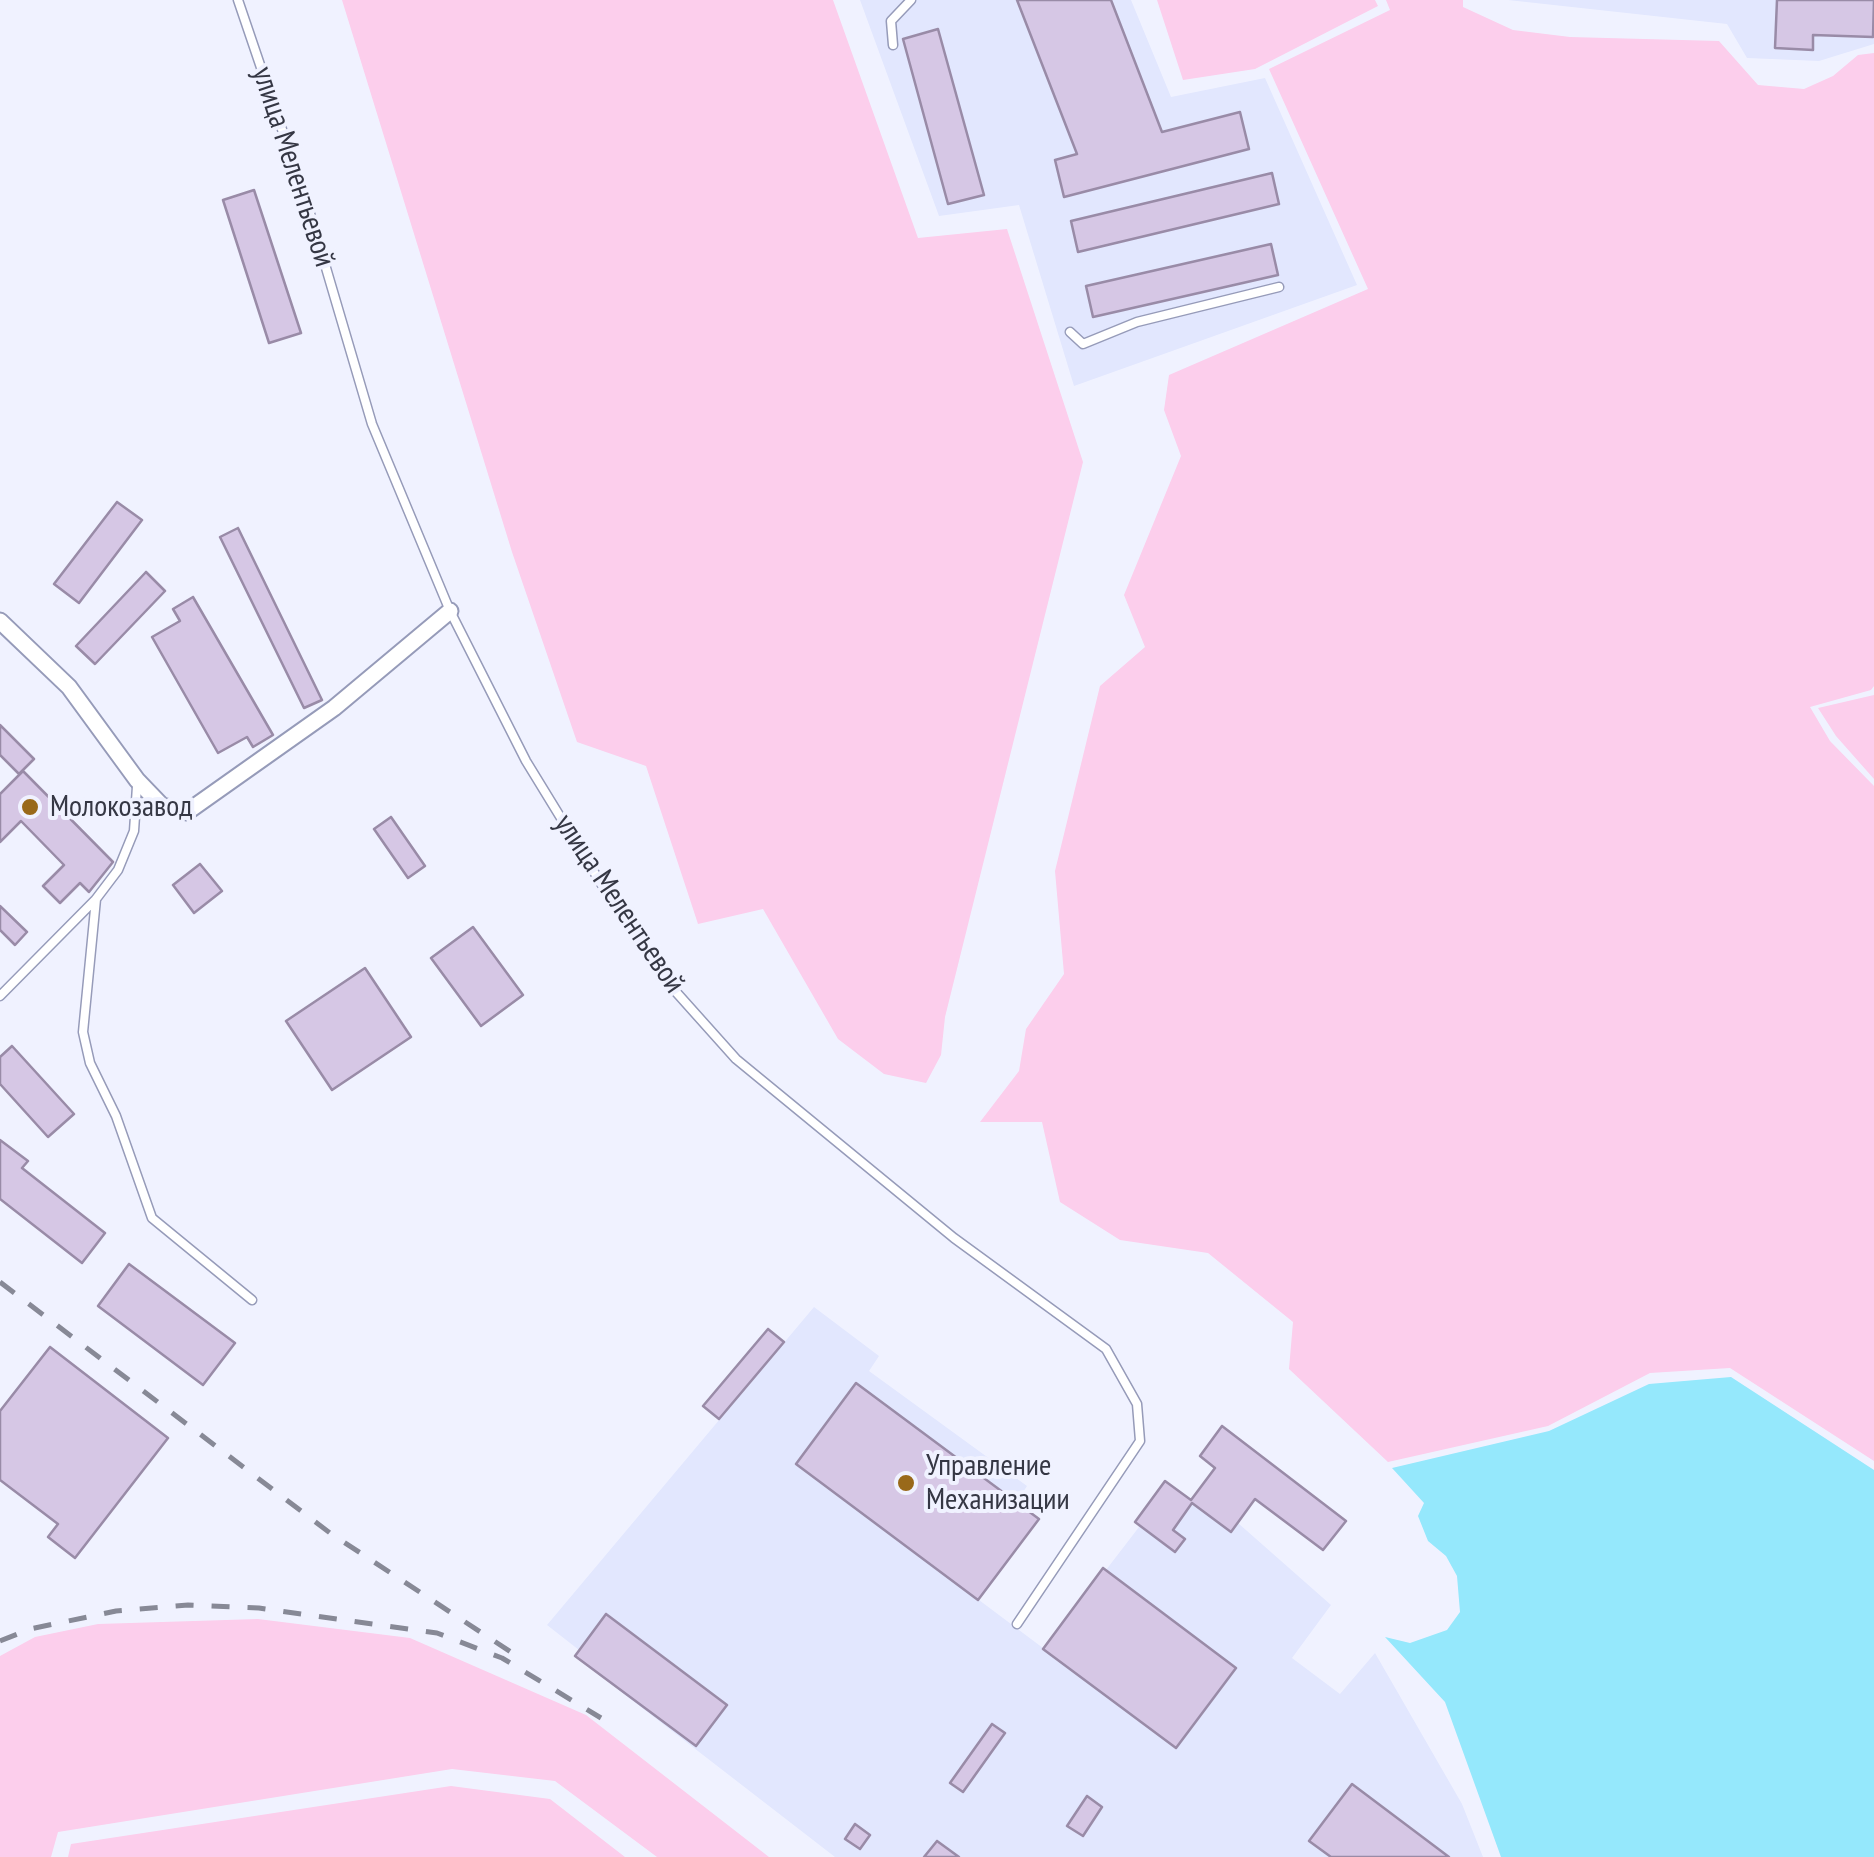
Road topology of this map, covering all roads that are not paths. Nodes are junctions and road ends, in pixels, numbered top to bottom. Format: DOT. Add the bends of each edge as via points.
graph roads {
  1 [pos="238,0"];
  2 [pos="911,0"];
  3 [pos="893,45"];
  4 [pos="1279,287"];
  5 [pos="1070,332"];
  6 [pos="450,611"];
  7 [pos="0,621"];
  8 [pos="137,780"];
  9 [pos="96,899"];
  10 [pos="0,996"];
  11 [pos="252,1300"];
  12 [pos="1017,1624"];
  1 -- 6 [label="lane, улица Мелентьевой" via="372,424"];
  2 -- 3 [label="lane" via="892,22"];
  4 -- 5 [label="lane" via="1137,322 1083,344"];
  6 -- 8 [label="street" via="334,708 187,812 162,806"];
  6 -- 12 [label="lane, улица Мелентьевой" via="535,776 690,1008 810,1123 1106,1348 1136,1404 1140,1441"];
  7 -- 8 [label="street" via="69,688"];
  8 -- 9 [label="lane" via="128,851"];
  9 -- 10 [label="lane"];
  9 -- 11 [label="lane" via="83,1032 90,1063 152,1218"];
}
